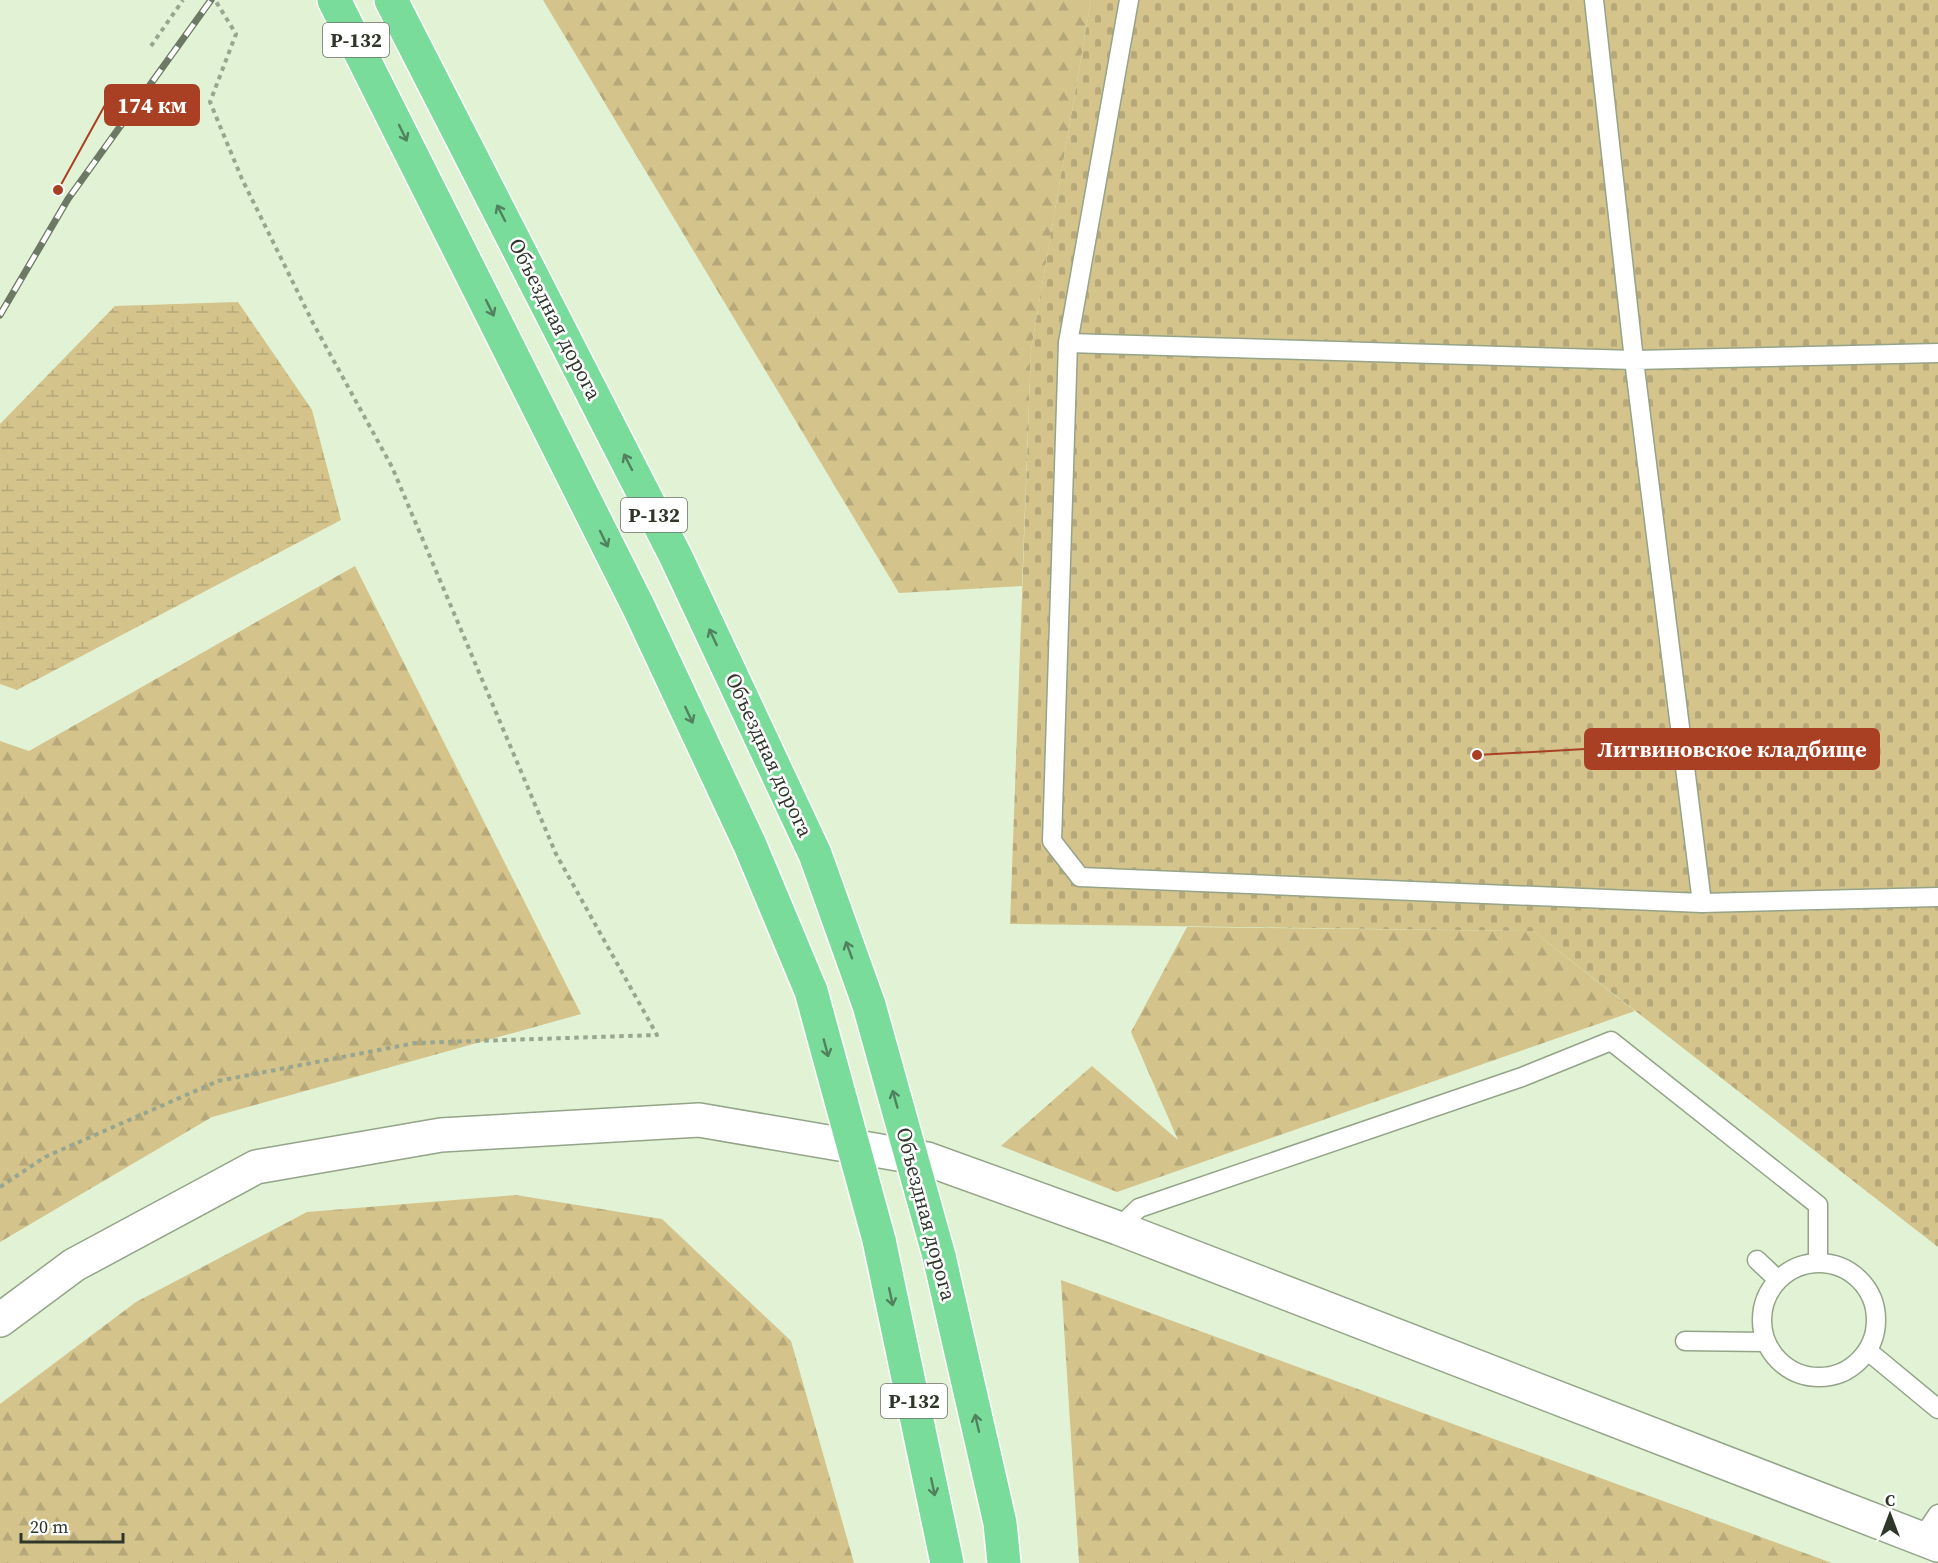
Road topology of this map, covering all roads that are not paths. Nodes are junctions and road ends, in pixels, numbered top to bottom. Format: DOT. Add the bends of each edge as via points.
graph roads {
  1 [pos="334,0"];
  2 [pos="391,0"];
  3 [pos="1129,0"];
  4 [pos="1594,0"];
  5 [pos="1068,343"];
  6 [pos="1938,353"];
  7 [pos="1634,360"];
  8 [pos="1938,897"];
  9 [pos="1702,903"];
  10 [pos="1522,1077"];
  11 [pos="1536,1089"];
  12 [pos="1118,1228"];
  13 [pos="1757,1260"];
  14 [pos="1818,1262"];
  15 [pos="1777,1279"];
  16 [pos="0,1320"];
  17 [pos="1685,1341"];
  18 [pos="1765,1342"];
  19 [pos="1868,1351"];
  20 [pos="1938,1409"];
  21 [pos="1932,1533"];
  22 [pos="947,1563"];
  23 [pos="1004,1563"];
  1 -- 22 [label="highway, Р-132, one-way, bridge" via="639,608 750,845 811,991 879,1239"];
  23 -- 2 [label="highway, Объездная дорога / Р-132, one-way, bridge" via="1000,1523 939,1257 869,1005 814,854 676,557"];
  3 -- 5 [label="lane"];
  4 -- 7 [label="lane"];
  5 -- 7 [label="lane"];
  5 -- 9 [label="lane" via="1052,841 1080,877"];
  6 -- 7 [label="lane"];
  7 -- 9 [label="lane"];
  8 -- 9 [label="lane"];
  10 -- 11 [label="lane"];
  10 -- 12 [label="lane" via="1139,1208"];
  10 -- 14 [label="lane" via="1611,1041 1818,1205"];
  12 -- 16 [label="street" via="927,1159 699,1120 441,1136 256,1167 74,1265"];
  12 -- 21 [label="street"];
  13 -- 15 [label="lane"];
  14 -- 15 [label="lane" via="1796,1266"];
  14 -- 19 [label="lane" via="1841,1266 1860,1279 1872,1298 1877,1320"];
  15 -- 18 [label="lane" via="1765,1298 1760,1320"];
  17 -- 18 [label="lane"];
  18 -- 19 [label="lane" via="1777,1361 1796,1374 1818,1378 1841,1374"];
  19 -- 20 [label="lane"];
}
